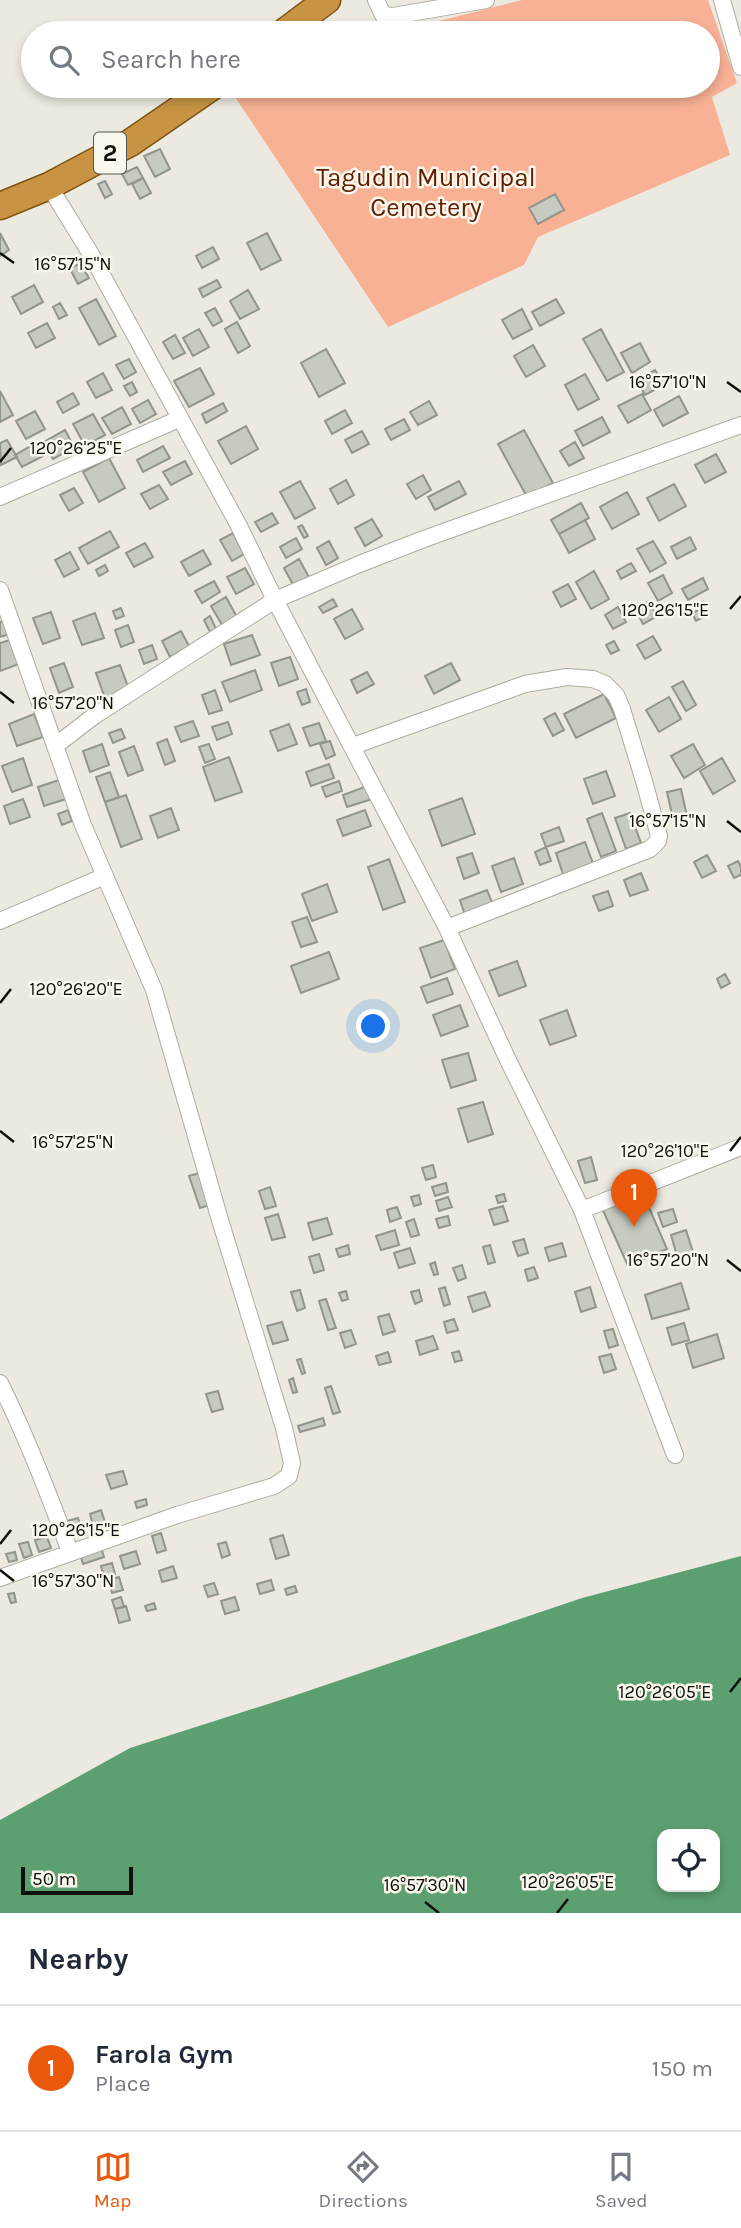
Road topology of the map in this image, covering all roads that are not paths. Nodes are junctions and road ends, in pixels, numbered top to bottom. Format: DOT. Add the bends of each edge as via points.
graph roads {
  1 [pos="327,0"];
  2 [pos="376,0"];
  3 [pos="486,0"];
  4 [pos="722,0"];
  5 [pos="300,21"];
  6 [pos="741,66"];
  7 [pos="195,98"];
  8 [pos="49,186"];
  9 [pos="0,206"];
  10 [pos="179,419"];
  11 [pos="741,425"];
  12 [pos="0,497"];
  13 [pos="0,590"];
  14 [pos="275,600"];
  15 [pos="55,746"];
  16 [pos="353,746"];
  17 [pos="105,876"];
  18 [pos="0,921"];
  19 [pos="447,928"];
  20 [pos="741,1147"];
  21 [pos="582,1210"];
  22 [pos="0,1383"];
  23 [pos="675,1455"];
  24 [pos="70,1552"];
  25 [pos="0,1577"];
  1 -- 5 [label="highway"];
  2 -- 3 [label="street" via="383,15 398,16"];
  4 -- 6 [label="street"];
  7 -- 8 [label="highway, 2" via="130,143"];
  8 -- 9 [label="highway, 2"];
  8 -- 10 [label="street"];
  10 -- 12 [label="street"];
  10 -- 14 [label="street"];
  11 -- 14 [label="street" via="411,544"];
  13 -- 15 [label="street"];
  14 -- 15 [label="street"];
  14 -- 16 [label="street"];
  15 -- 17 [label="street"];
  16 -- 19 [label="street"];
  16 -- 19 [label="street" via="525,684 567,677 593,679 616,695 658,841 650,849"];
  17 -- 18 [label="street"];
  17 -- 24 [label="street" via="153,990 292,1463 289,1476 274,1486"];
  19 -- 21 [label="street"];
  20 -- 21 [label="street"];
  21 -- 23 [label="street"];
  22 -- 24 [label="street" via="46,1484"];
  24 -- 25 [label="street"];
}
